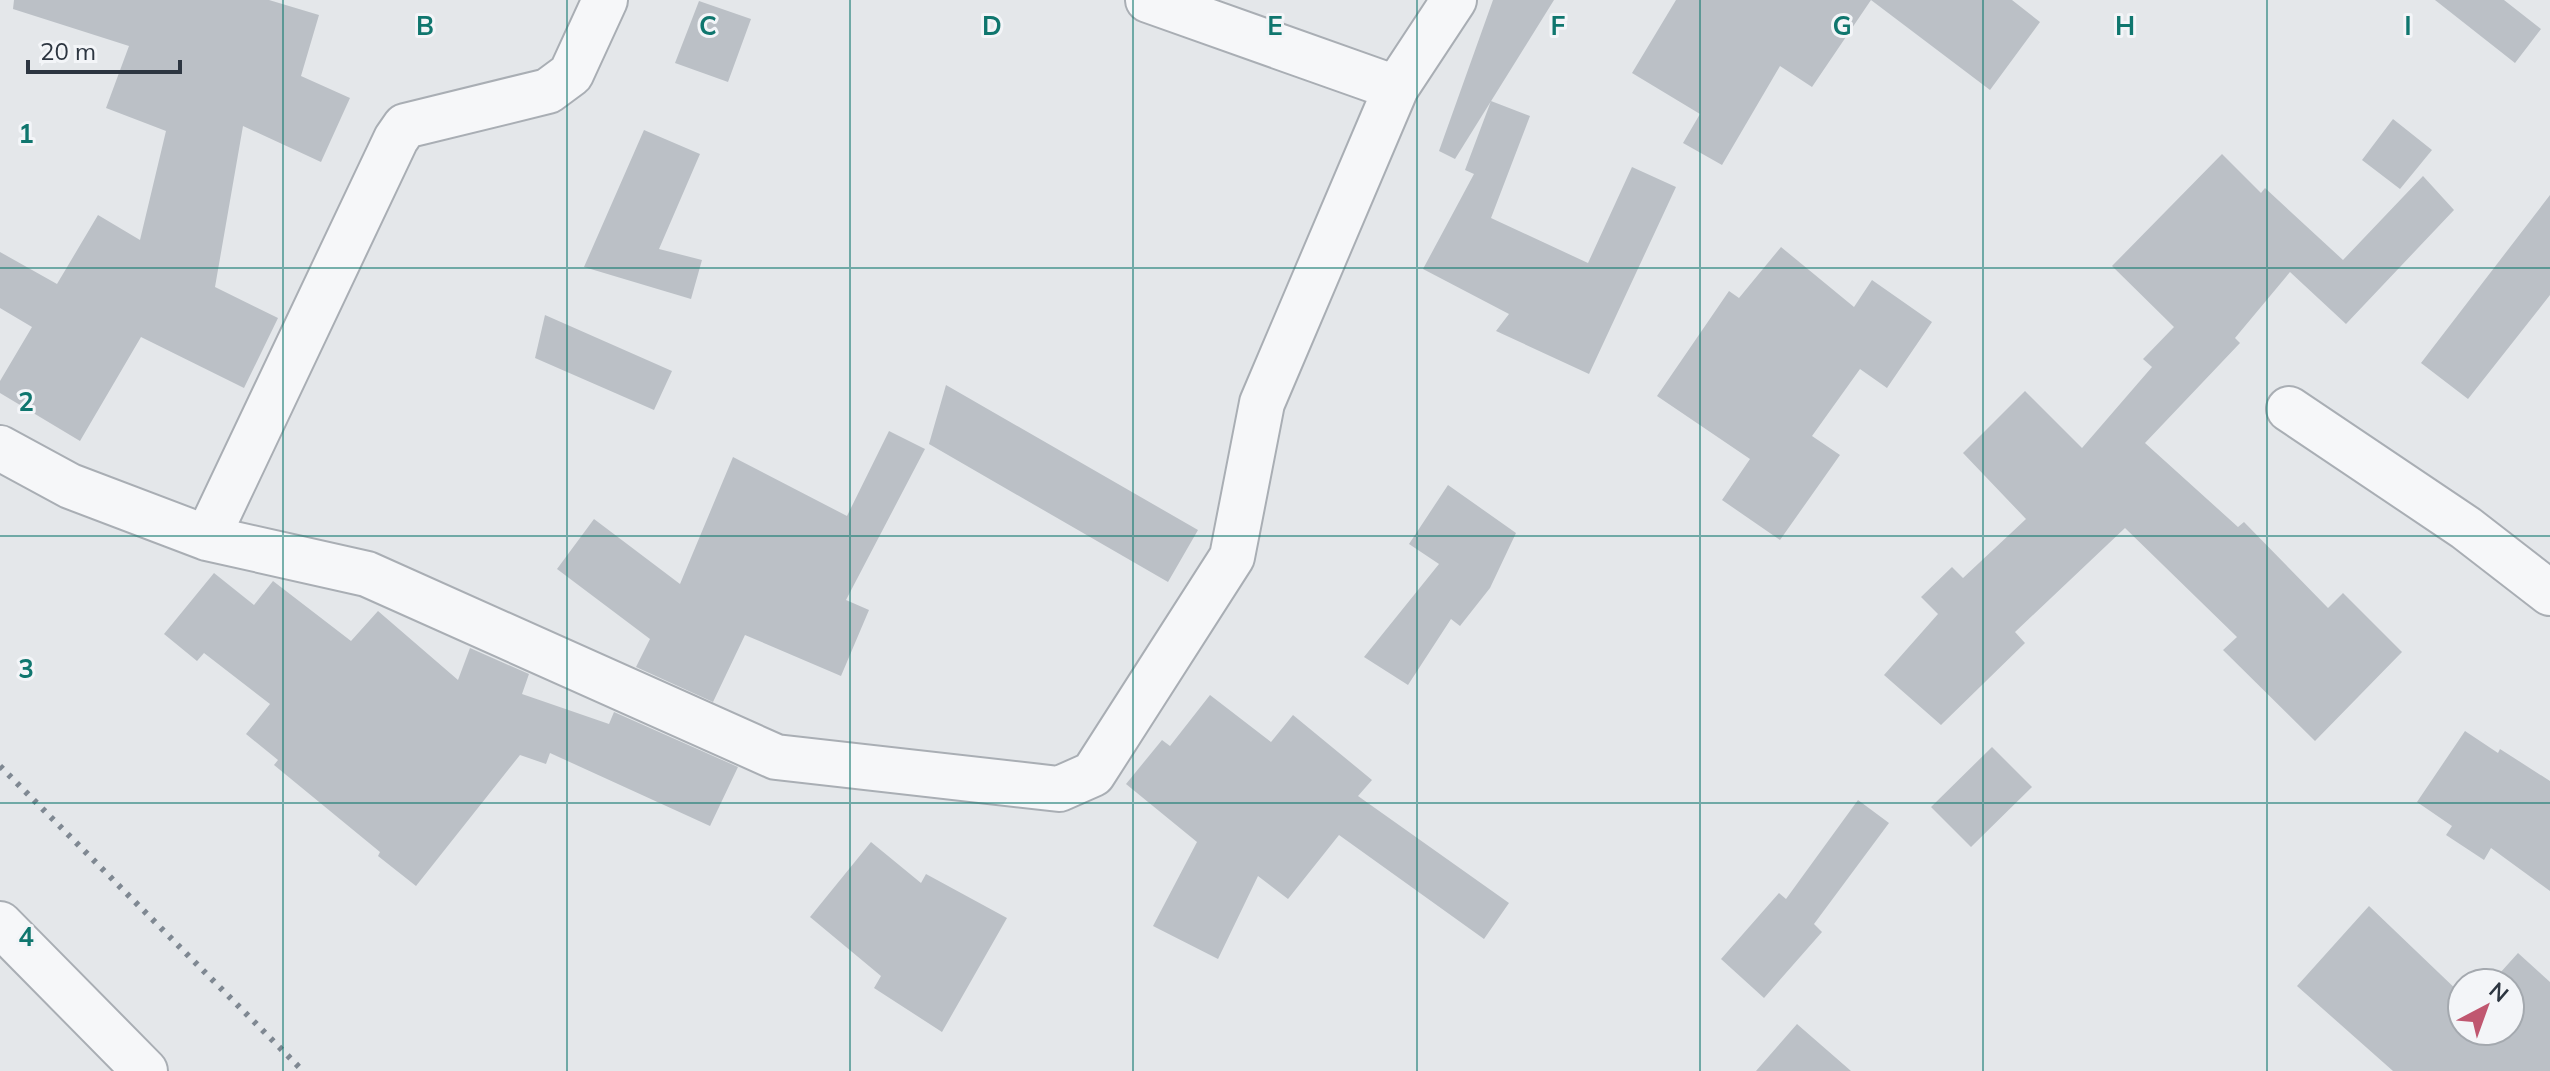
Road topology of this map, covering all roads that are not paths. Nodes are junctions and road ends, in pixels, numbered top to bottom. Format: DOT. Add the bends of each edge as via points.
graph roads {
  1 [pos="605,0"];
  2 [pos="1148,0"];
  3 [pos="1454,0"];
  4 [pos="1396,88"];
  5 [pos="2289,409"];
  6 [pos="0,448"];
  7 [pos="207,538"];
  8 [pos="2550,593"];
  9 [pos="0,924"];
  10 [pos="145,1071"];
  1 -- 7 [label="street" via="571,74 548,91 405,126"];
  2 -- 4 [label="street"];
  3 -- 4 [label="street"];
  4 -- 7 [label="street" via="1262,403 1232,557 1093,774 1059,789 776,757 367,574"];
  5 -- 8 [label="street" via="2466,528"];
  6 -- 7 [label="street" via="70,486"];
  9 -- 10 [label="street"];
}
